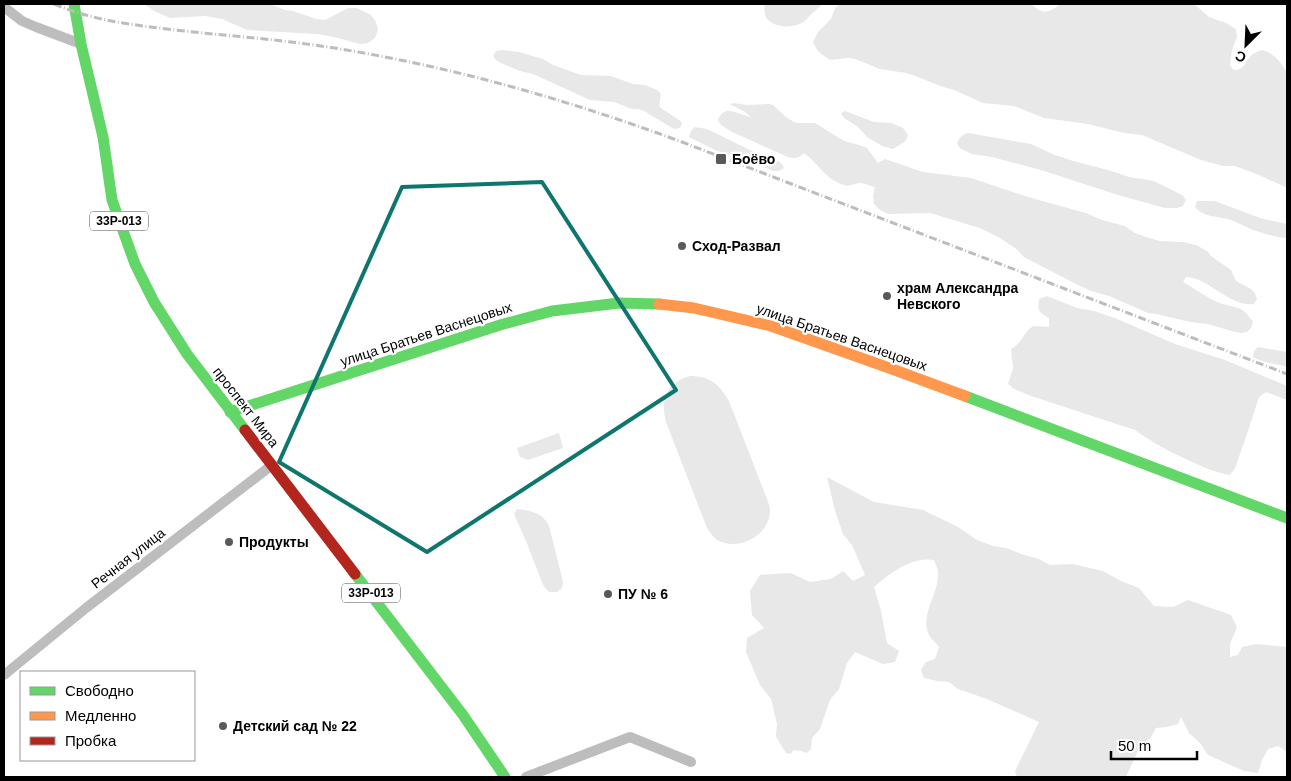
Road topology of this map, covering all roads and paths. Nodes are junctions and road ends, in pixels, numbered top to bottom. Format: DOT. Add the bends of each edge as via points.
graph roads {
  1 [pos="74,4"];
  2 [pos="4,7"];
  3 [pos="81,44"];
  4 [pos="230,412"];
  5 [pos="272,465"];
  6 [pos="1287,518"];
  7 [pos="4,675"];
  8 [pos="691,762"];
  9 [pos="505,777"];
  10 [pos="526,777"];
  1 -- 3 [label="main road, проспект Мира / 33Р-013"];
  2 -- 3 [label="street" via="22,21"];
  3 -- 4 [label="main road, проспект Мира / 33Р-013" via="104,137 112,200 135,264 186,354"];
  4 -- 5 [label="main road, проспект Мира / 33Р-013"];
  4 -- 6 [label="main road, улица Братьев Васнецовых" via="552,311 619,304 666,305 771,326"];
  5 -- 7 [label="street, Речная улица"];
  5 -- 9 [label="main road, проспект Мира / 33Р-013" via="463,715"];
  8 -- 10 [label="street" via="630,737"];
}
